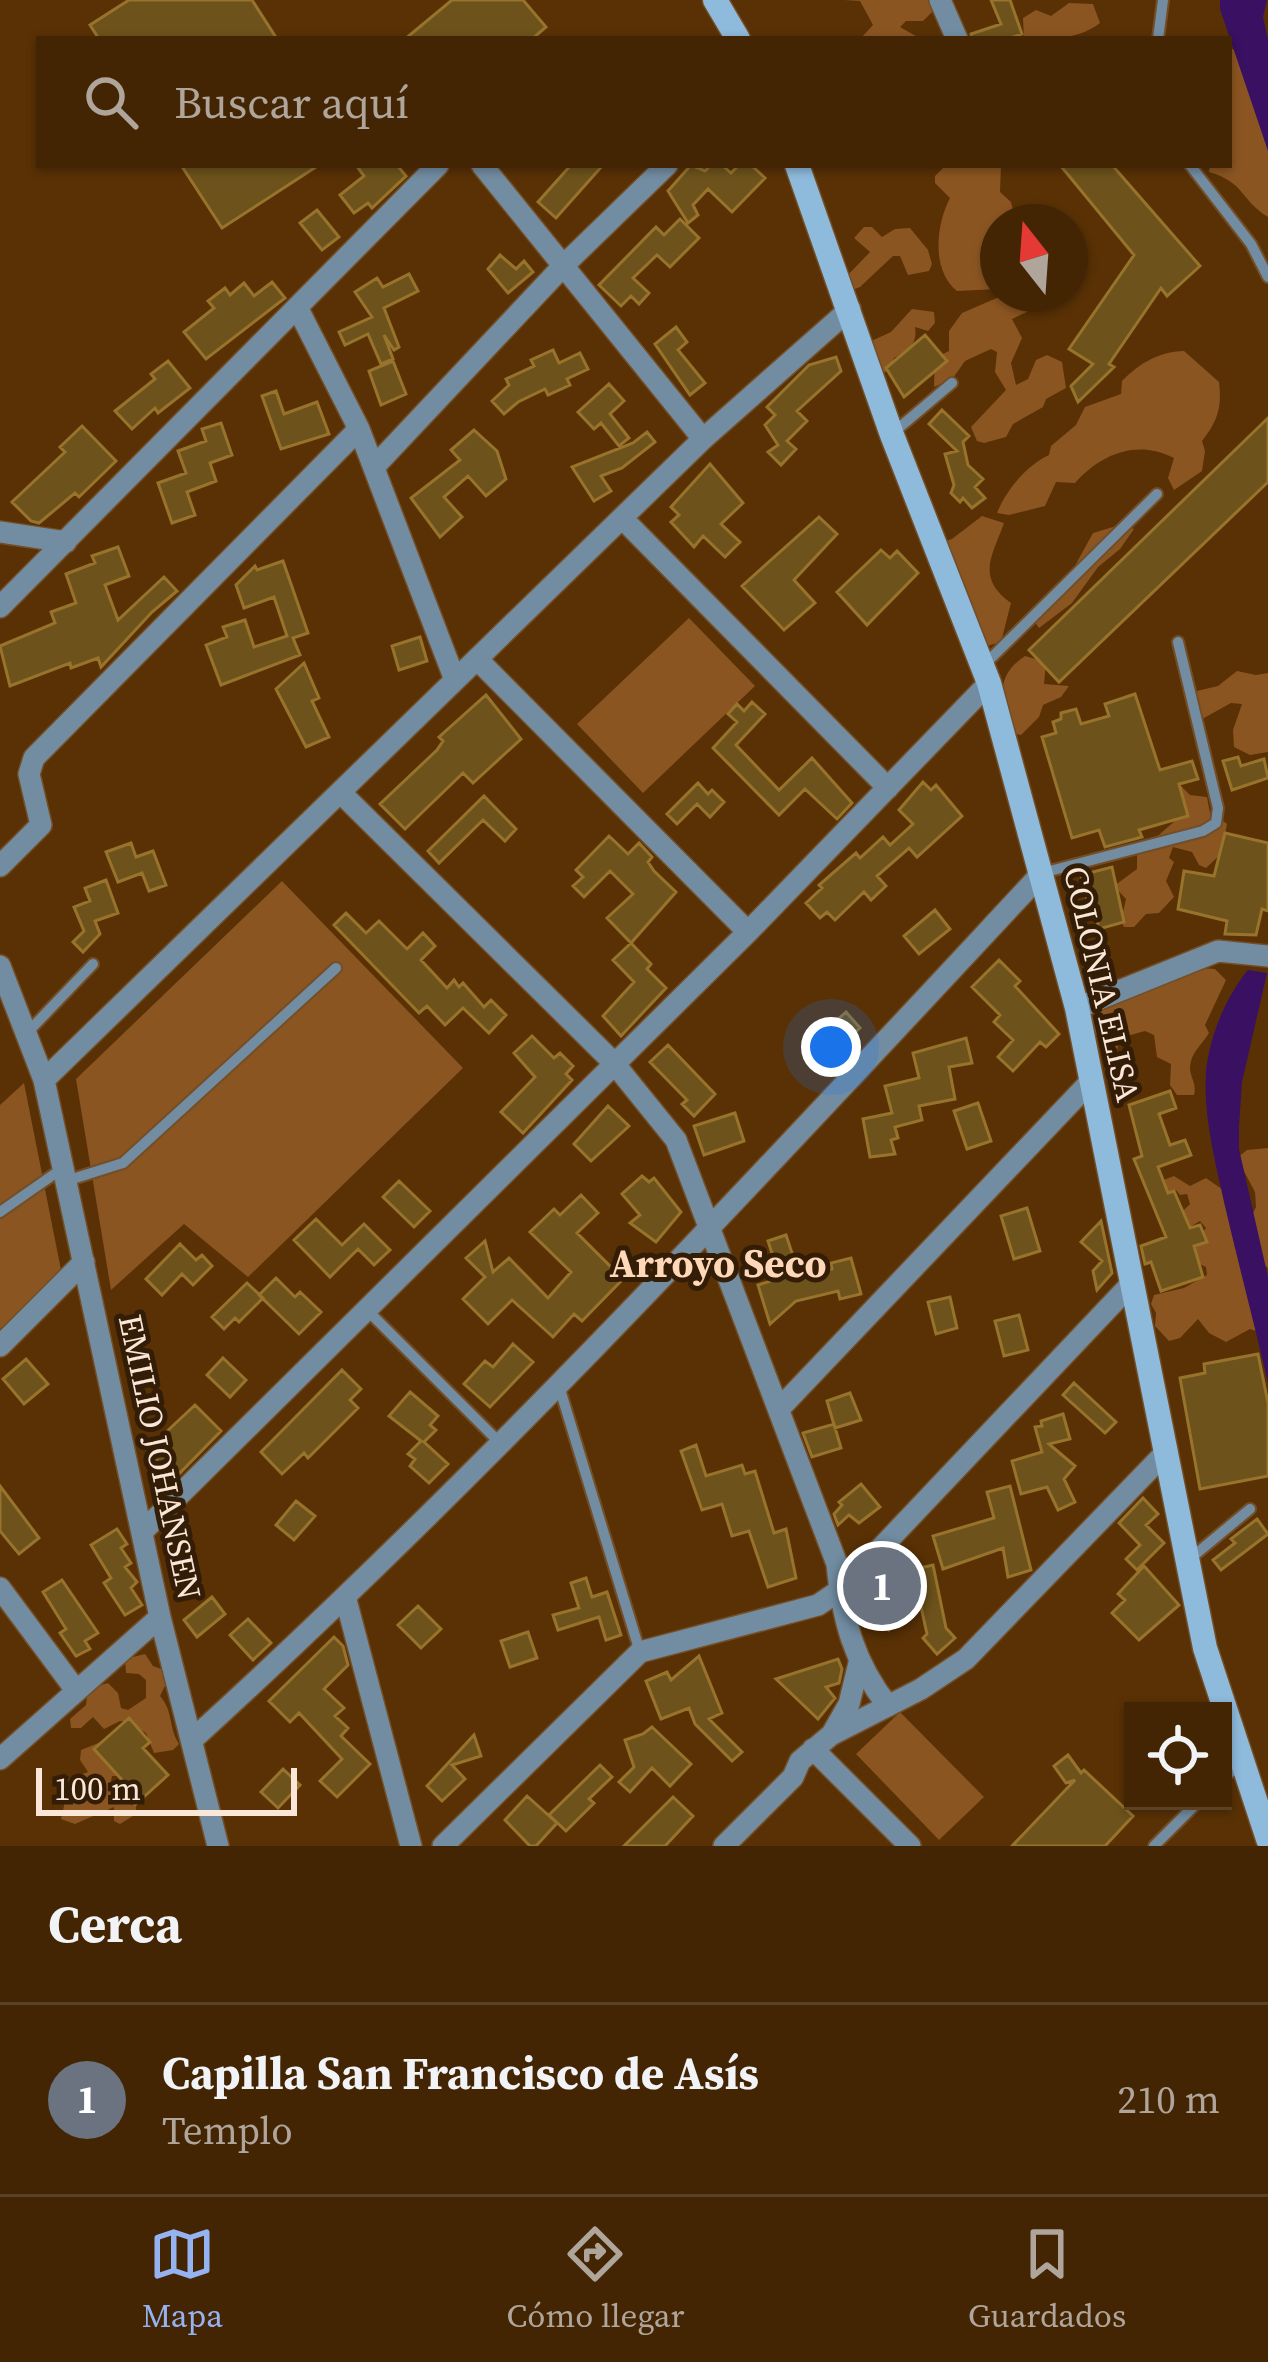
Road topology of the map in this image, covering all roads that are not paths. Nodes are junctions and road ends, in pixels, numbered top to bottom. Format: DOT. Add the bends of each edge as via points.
graph roads {
  1 [pos="715,0"];
  2 [pos="940,0"];
  3 [pos="1163,0"];
  4 [pos="736,36"];
  5 [pos="956,36"];
  6 [pos="1158,36"];
  7 [pos="435,168"];
  8 [pos="485,168"];
  9 [pos="664,168"];
  10 [pos="798,168"];
  11 [pos="1192,168"];
  12 [pos="565,264"];
  13 [pos="1268,277"];
  14 [pos="298,309"];
  15 [pos="850,310"];
  16 [pos="952,382"];
  17 [pos="359,428"];
  18 [pos="892,435"];
  19 [pos="704,439"];
  20 [pos="374,467"];
  21 [pos="1157,494"];
  22 [pos="622,518"];
  23 [pos="0,532"];
  24 [pos="66,542"];
  25 [pos="0,607"];
  26 [pos="1178,642"];
  27 [pos="478,659"];
  28 [pos="986,674"];
  29 [pos="455,680"];
  30 [pos="888,788"];
  31 [pos="341,793"];
  32 [pos="0,866"];
  33 [pos="1042,873"];
  34 [pos="748,932"];
  35 [pos="1268,956"];
  36 [pos="93,964"];
  37 [pos="0,966"];
  38 [pos="336,968"];
  39 [pos="1077,1008"];
  40 [pos="26,1034"];
  41 [pos="613,1062"];
  42 [pos="44,1080"];
  43 [pos="1092,1080"];
  44 [pos="65,1175"];
  45 [pos="0,1212"];
  46 [pos="711,1228"];
  47 [pos="84,1262"];
  48 [pos="1132,1282"];
  49 [pos="366,1309"];
  50 [pos="0,1346"];
  51 [pos="558,1384"];
  52 [pos="780,1408"];
  53 [pos="501,1444"];
  54 [pos="1167,1451"];
  55 [pos="1250,1509"];
  56 [pos="143,1531"];
  57 [pos="1188,1560"];
  58 [pos="0,1588"];
  59 [pos="839,1591"];
  60 [pos="346,1600"];
  61 [pos="160,1617"];
  62 [pos="640,1652"];
  63 [pos="859,1663"];
  64 [pos="75,1690"];
  65 [pos="888,1706"];
  66 [pos="192,1740"];
  67 [pos="815,1748"];
  68 [pos="0,1759"];
  69 [pos="1233,1770"];
  70 [pos="1190,1810"];
  71 [pos="1268,1839"];
  72 [pos="214,1843"];
  73 [pos="411,1846"];
  74 [pos="442,1846"];
  75 [pos="706,1846"];
  76 [pos="724,1846"];
  77 [pos="910,1846"];
  78 [pos="1154,1846"];
  1 -- 4 [label="street"];
  2 -- 5 [label="street"];
  3 -- 6 [label="lane"];
  7 -- 14 [label="street"];
  8 -- 12 [label="street"];
  9 -- 12 [label="street"];
  10 -- 15 [label="street, COLONIA ELISA"];
  11 -- 13 [label="lane"];
  12 -- 19 [label="street"];
  12 -- 20 [label="street"];
  14 -- 17 [label="street"];
  14 -- 24 [label="street"];
  15 -- 18 [label="street, COLONIA ELISA"];
  15 -- 19 [label="street"];
  16 -- 18 [label="lane"];
  17 -- 20 [label="street"];
  17 -- 32 [label="street" via="34,758 29,775 41,825"];
  18 -- 28 [label="street, COLONIA ELISA"];
  19 -- 22 [label="street"];
  20 -- 29 [label="street"];
  21 -- 28 [label="lane"];
  22 -- 27 [label="street"];
  22 -- 30 [label="street"];
  23 -- 24 [label="street"];
  24 -- 25 [label="street"];
  26 -- 33 [label="lane" via="1216,823"];
  27 -- 29 [label="street"];
  27 -- 34 [label="street"];
  28 -- 30 [label="street"];
  28 -- 33 [label="street, COLONIA ELISA"];
  29 -- 31 [label="street"];
  30 -- 34 [label="street"];
  31 -- 41 [label="street"];
  31 -- 42 [label="street"];
  33 -- 39 [label="street, COLONIA ELISA"];
  33 -- 46 [label="street"];
  34 -- 41 [label="street"];
  35 -- 39 [label="street" via="1218,951"];
  36 -- 40 [label="lane"];
  37 -- 40 [label="street, EMILIO JOHANSEN"];
  38 -- 44 [label="lane" via="123,1163"];
  39 -- 43 [label="street, COLONIA ELISA"];
  40 -- 42 [label="street, EMILIO JOHANSEN"];
  41 -- 46 [label="street" via="676,1140"];
  41 -- 49 [label="street"];
  42 -- 44 [label="street, EMILIO JOHANSEN"];
  43 -- 48 [label="street, COLONIA ELISA"];
  43 -- 52 [label="street"];
  44 -- 45 [label="lane"];
  44 -- 47 [label="street, EMILIO JOHANSEN"];
  46 -- 51 [label="street"];
  46 -- 52 [label="street"];
  47 -- 50 [label="street"];
  47 -- 56 [label="street, EMILIO JOHANSEN"];
  48 -- 54 [label="street, COLONIA ELISA"];
  48 -- 59 [label="street"];
  49 -- 53 [label="lane"];
  49 -- 56 [label="street"];
  51 -- 53 [label="street"];
  51 -- 62 [label="lane"];
  52 -- 59 [label="street" via="837,1564"];
  53 -- 60 [label="street"];
  54 -- 57 [label="street, COLONIA ELISA"];
  54 -- 65 [label="street" via="966,1659"];
  55 -- 57 [label="lane"];
  56 -- 61 [label="street, EMILIO JOHANSEN"];
  57 -- 69 [label="street, COLONIA ELISA"];
  58 -- 64 [label="street"];
  59 -- 62 [label="street" via="818,1605"];
  59 -- 63 [label="street"];
  60 -- 66 [label="street"];
  60 -- 73 [label="street"];
  61 -- 64 [label="street"];
  61 -- 66 [label="street, EMILIO JOHANSEN"];
  62 -- 74 [label="street"];
  63 -- 65 [label="street"];
  63 -- 67 [label="street" via="849,1704"];
  64 -- 68 [label="street"];
  65 -- 67 [label="street"];
  66 -- 72 [label="street, EMILIO JOHANSEN"];
  67 -- 75 [label="street"];
  67 -- 76 [label="street"];
  67 -- 77 [label="street"];
  69 -- 71 [label="street, COLONIA ELISA"];
  70 -- 78 [label="lane"];
}
